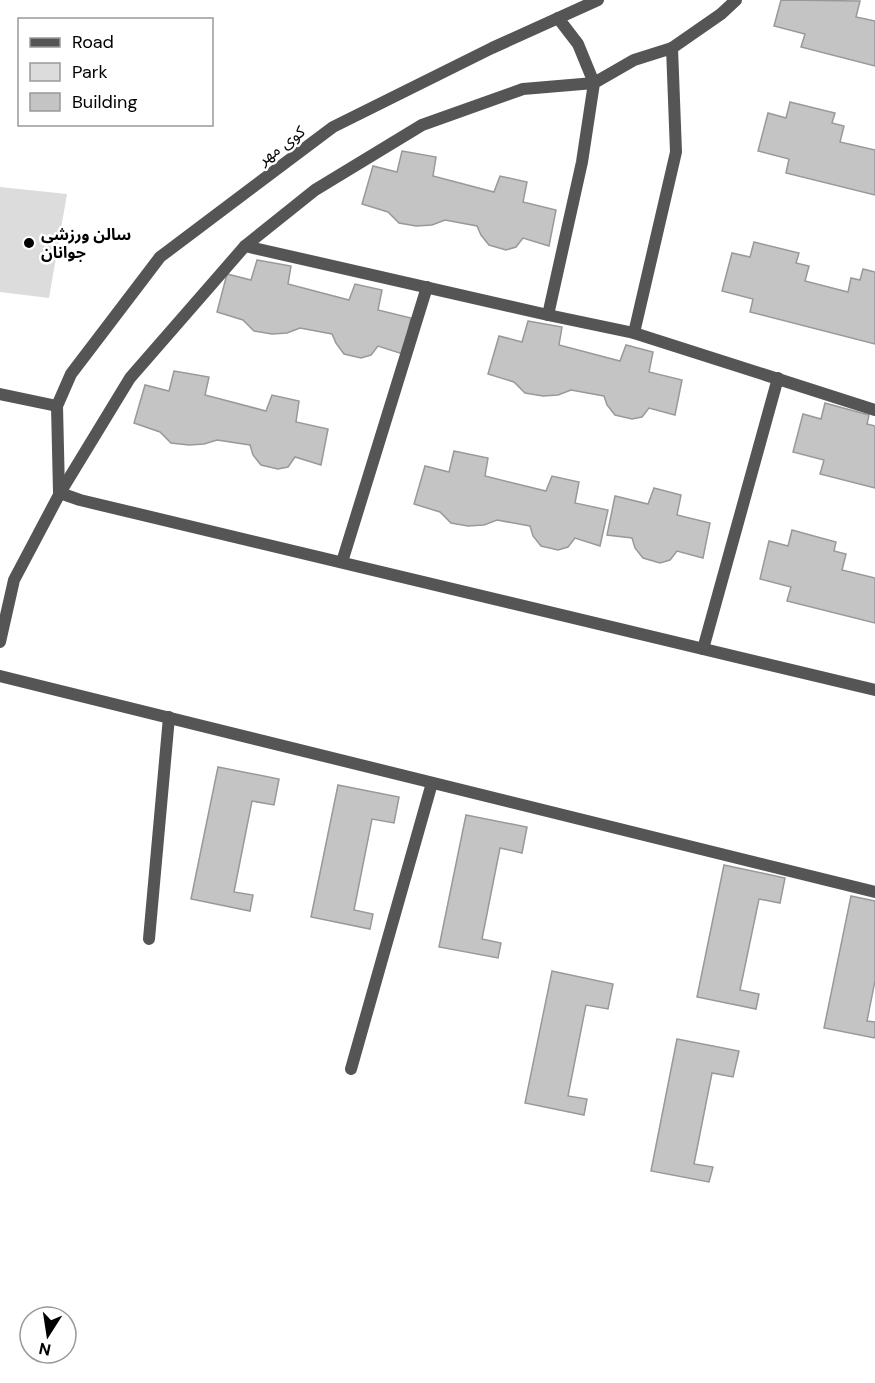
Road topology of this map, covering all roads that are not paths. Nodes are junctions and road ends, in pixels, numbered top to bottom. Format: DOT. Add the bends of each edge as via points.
graph roads {
  1 [pos="598,0"];
  2 [pos="736,0"];
  3 [pos="558,18"];
  4 [pos="672,48"];
  5 [pos="594,83"];
  6 [pos="245,246"];
  7 [pos="426,287"];
  8 [pos="548,315"];
  9 [pos="634,333"];
  10 [pos="778,378"];
  11 [pos="0,394"];
  12 [pos="57,406"];
  13 [pos="875,410"];
  14 [pos="60,493"];
  15 [pos="342,562"];
  16 [pos="0,642"];
  17 [pos="703,649"];
  18 [pos="0,676"];
  19 [pos="875,690"];
  20 [pos="169,717"];
  21 [pos="432,783"];
  22 [pos="875,892"];
  23 [pos="149,939"];
  24 [pos="351,1069"];
  1 -- 3 [label="street, کوی مهر"];
  2 -- 4 [label="street"];
  3 -- 5 [label="street" via="578,44"];
  3 -- 12 [label="street, کوی مهر" via="333,127 160,256 71,374"];
  4 -- 5 [label="street" via="634,60"];
  4 -- 9 [label="street" via="676,152"];
  5 -- 6 [label="street" via="523,89 422,124 315,190"];
  5 -- 8 [label="street" via="582,162"];
  6 -- 7 [label="street"];
  6 -- 14 [label="street" via="130,378"];
  7 -- 8 [label="street"];
  7 -- 15 [label="street"];
  8 -- 9 [label="street"];
  9 -- 10 [label="street"];
  10 -- 13 [label="street"];
  10 -- 17 [label="street"];
  11 -- 12 [label="street"];
  12 -- 14 [label="street"];
  14 -- 15 [label="street"];
  14 -- 16 [label="street" via="14,580"];
  15 -- 17 [label="street"];
  17 -- 19 [label="street"];
  18 -- 20 [label="street"];
  20 -- 21 [label="street"];
  20 -- 23 [label="street"];
  21 -- 22 [label="street"];
  21 -- 24 [label="street"];
}
